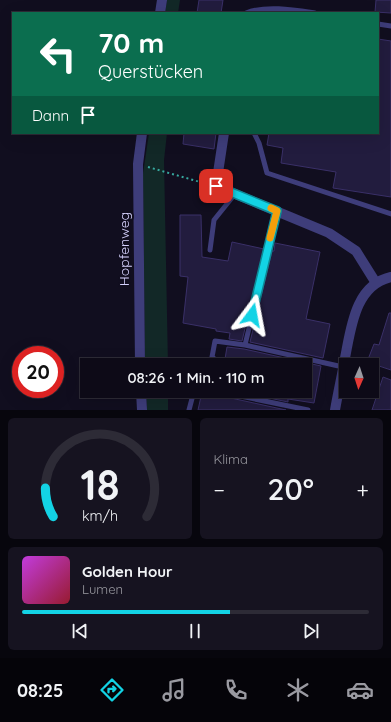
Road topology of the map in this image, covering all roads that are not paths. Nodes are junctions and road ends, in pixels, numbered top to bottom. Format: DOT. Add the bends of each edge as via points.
graph roads {
  1 [pos="162,0"];
  2 [pos="284,11"];
  3 [pos="160,12"];
  4 [pos="251,12"];
  5 [pos="300,12"];
  6 [pos="379,24"];
  7 [pos="391,26"];
  8 [pos="142,134"];
  9 [pos="224,134"];
  10 [pos="254,134"];
  11 [pos="235,194"];
  12 [pos="277,211"];
  13 [pos="391,214"];
  14 [pos="210,250"];
  15 [pos="391,277"];
  16 [pos="376,283"];
  17 [pos="245,345"];
  18 [pos="140,358"];
  19 [pos="213,358"];
  20 [pos="345,358"];
  21 [pos="339,366"];
  22 [pos="339,388"];
  23 [pos="141,398"];
  24 [pos="192,398"];
  25 [pos="250,398"];
  26 [pos="142,410"];
  27 [pos="189,410"];
  28 [pos="308,410"];
  29 [pos="335,410"];
  1 -- 3 [label="street"];
  2 -- 4 [label="lane"];
  2 -- 5 [label="lane"];
  6 -- 7 [label="lane"];
  8 -- 18 [label="street, Hopfenweg" via="138,164"];
  9 -- 11 [label="street" via="216,186"];
  10 -- 13 [label="lane" via="268,173"];
  11 -- 12 [label="street"];
  11 -- 14 [label="lane" via="214,220"];
  12 -- 16 [label="street" via="329,233 356,251"];
  12 -- 17 [label="lane"];
  15 -- 16 [label="street"];
  16 -- 20 [label="street" via="359,303"];
  17 -- 19 [label="lane" via="215,341"];
  17 -- 21 [label="lane"];
  22 -- 29 [label="street"];
  23 -- 26 [label="street"];
  24 -- 27 [label="lane"];
  25 -- 28 [label="lane"];
}
